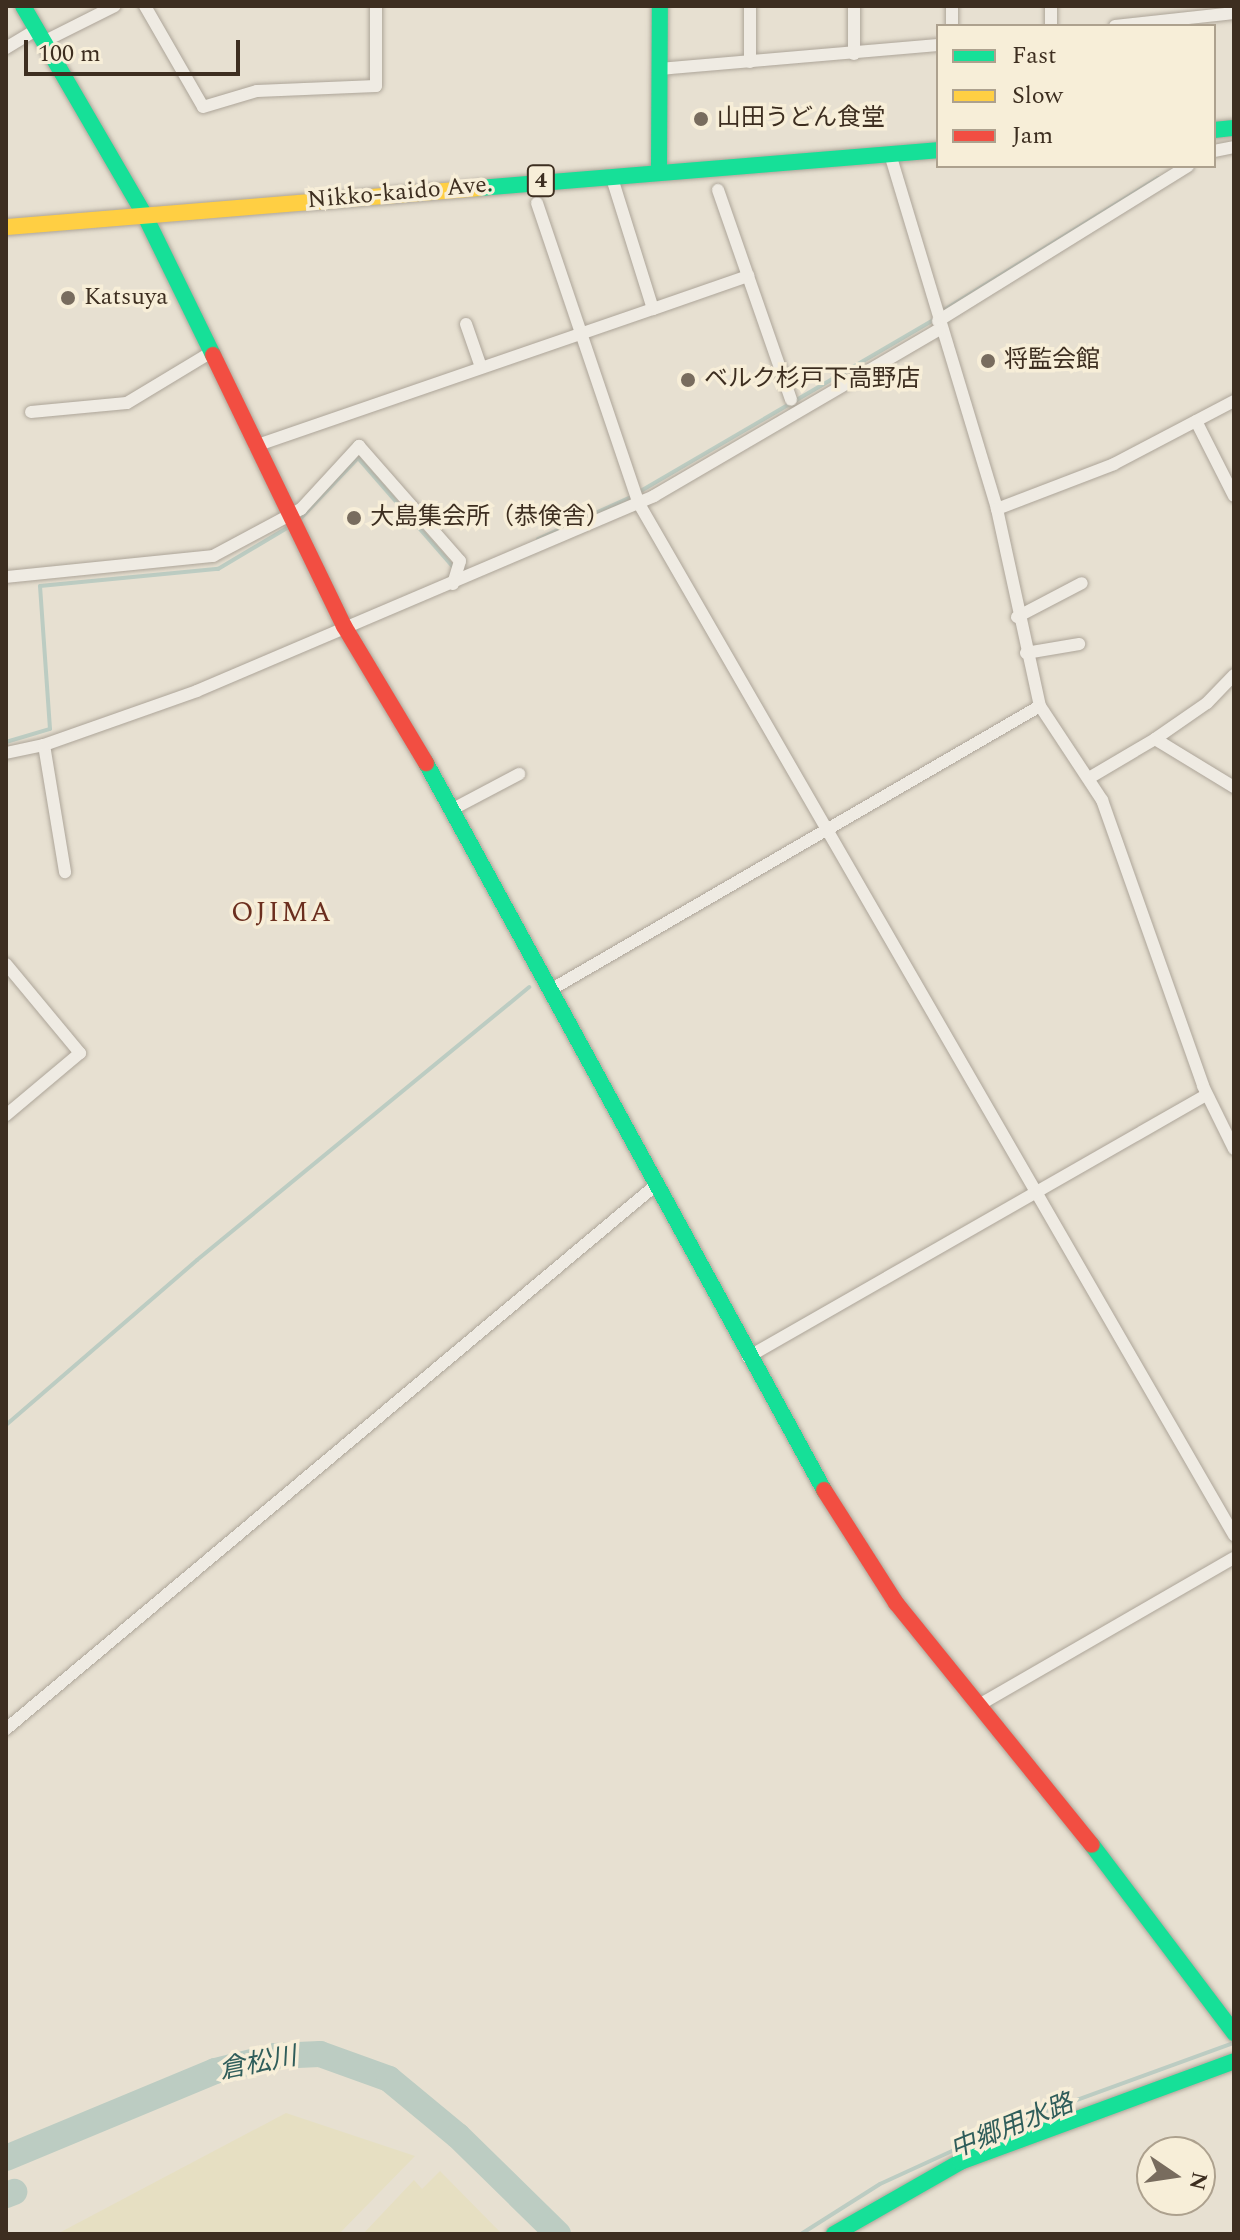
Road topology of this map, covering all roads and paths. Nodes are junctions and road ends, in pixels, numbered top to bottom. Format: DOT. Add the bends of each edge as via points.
graph roads {
  1 [pos="115,6"];
  2 [pos="145,6"];
  3 [pos="376,6"];
  4 [pos="660,6"];
  5 [pos="750,6"];
  6 [pos="854,6"];
  7 [pos="1149,6"];
  8 [pos="21,8"];
  9 [pos="1234,13"];
  10 [pos="1149,22"];
  11 [pos="1132,24"];
  12 [pos="40,36"];
  13 [pos="936,45"];
  14 [pos="6,48"];
  15 [pos="854,54"];
  16 [pos="750,62"];
  17 [pos="659,69"];
  18 [pos="936,150"];
  19 [pos="890,154"];
  20 [pos="1185,168"];
  21 [pos="659,170"];
  22 [pos="611,175"];
  23 [pos="718,190"];
  24 [pos="537,203"];
  25 [pos="144,214"];
  26 [pos="6,227"];
  27 [pos="748,276"];
  28 [pos="653,309"];
  29 [pos="466,324"];
  30 [pos="939,325"];
  31 [pos="581,332"];
  32 [pos="210,353"];
  33 [pos="481,367"];
  34 [pos="791,400"];
  35 [pos="1234,401"];
  36 [pos="31,412"];
  37 [pos="1196,421"];
  38 [pos="255,446"];
  39 [pos="1234,496"];
  40 [pos="638,502"];
  41 [pos="997,509"];
  42 [pos="289,516"];
  43 [pos="6,577"];
  44 [pos="1082,583"];
  45 [pos="453,584"];
  46 [pos="1017,617"];
  47 [pos="344,626"];
  48 [pos="1079,644"];
  49 [pos="1026,653"];
  50 [pos="1234,675"];
  51 [pos="1040,706"];
  52 [pos="1155,739"];
  53 [pos="44,745"];
  54 [pos="6,753"];
  55 [pos="519,774"];
  56 [pos="1089,778"];
  57 [pos="1234,787"];
  58 [pos="453,809"];
  59 [pos="826,829"];
  60 [pos="65,872"];
  61 [pos="6,964"];
  62 [pos="552,989"];
  63 [pos="1206,1095"];
  64 [pos="6,1115"];
  65 [pos="1234,1149"];
  66 [pos="656,1185"];
  67 [pos="1037,1194"];
  68 [pos="748,1357"];
  69 [pos="1234,1535"];
  70 [pos="1234,1558"];
  71 [pos="979,1705"];
  72 [pos="6,1729"];
  73 [pos="1234,2033"];
  74 [pos="1234,2061"];
  75 [pos="834,2234"];
  1 -- 12 [label="street"];
  2 -- 3 [label="street" via="203,107 257,91 376,86"];
  4 -- 17 [label="main road"];
  5 -- 16 [label="street"];
  6 -- 15 [label="street"];
  7 -- 10 [label="street"];
  8 -- 12 [label="main road"];
  9 -- 10 [label="street"];
  10 -- 11 [label="street"];
  12 -- 14 [label="street"];
  12 -- 25 [label="main road"];
  13 -- 15 [label="street"];
  15 -- 16 [label="street"];
  16 -- 17 [label="street"];
  17 -- 21 [label="main road"];
  18 -- 19 [label="main road, Nikko-kaido Ave. / 4"];
  19 -- 21 [label="main road, Nikko-kaido Ave. / 4"];
  19 -- 30 [label="street"];
  20 -- 30 [label="street"];
  21 -- 22 [label="main road, Nikko-kaido Ave. / 4"];
  22 -- 25 [label="main road, Nikko-kaido Ave. / 4"];
  22 -- 28 [label="street"];
  23 -- 27 [label="street"];
  24 -- 31 [label="street"];
  25 -- 26 [label="main road, Nikko-kaido Ave. / 4"];
  25 -- 32 [label="main road"];
  27 -- 28 [label="street"];
  27 -- 34 [label="street"];
  28 -- 31 [label="street"];
  29 -- 33 [label="street"];
  30 -- 40 [label="street" via="768,433"];
  30 -- 41 [label="street"];
  31 -- 33 [label="street"];
  31 -- 40 [label="street"];
  32 -- 36 [label="street" via="127,403"];
  32 -- 38 [label="main road"];
  33 -- 38 [label="street"];
  35 -- 37 [label="street"];
  37 -- 39 [label="street"];
  37 -- 41 [label="street" via="1114,464"];
  38 -- 42 [label="main road"];
  40 -- 45 [label="street"];
  40 -- 59 [label="street"];
  41 -- 46 [label="street"];
  42 -- 43 [label="street" via="213,556"];
  42 -- 45 [label="street" via="359,446 460,561"];
  42 -- 47 [label="main road"];
  44 -- 46 [label="street"];
  45 -- 47 [label="street"];
  46 -- 49 [label="street"];
  47 -- 53 [label="street" via="197,691"];
  47 -- 58 [label="main road"];
  48 -- 49 [label="street"];
  49 -- 51 [label="street"];
  50 -- 52 [label="street" via="1207,703"];
  51 -- 56 [label="street"];
  51 -- 59 [label="street"];
  52 -- 56 [label="street"];
  52 -- 57 [label="street"];
  53 -- 54 [label="street"];
  53 -- 60 [label="street"];
  55 -- 58 [label="street"];
  56 -- 63 [label="street" via="1166,970"];
  58 -- 62 [label="main road"];
  59 -- 62 [label="street"];
  59 -- 67 [label="street"];
  61 -- 64 [label="street" via="80,1053"];
  62 -- 66 [label="main road"];
  63 -- 65 [label="street"];
  63 -- 67 [label="street"];
  66 -- 68 [label="main road"];
  66 -- 72 [label="street"];
  67 -- 68 [label="street"];
  67 -- 69 [label="street"];
  68 -- 71 [label="main road" via="855,1544"];
  70 -- 71 [label="street"];
  71 -- 73 [label="main road"];
  74 -- 75 [label="main road" via="960,2162"];
}
